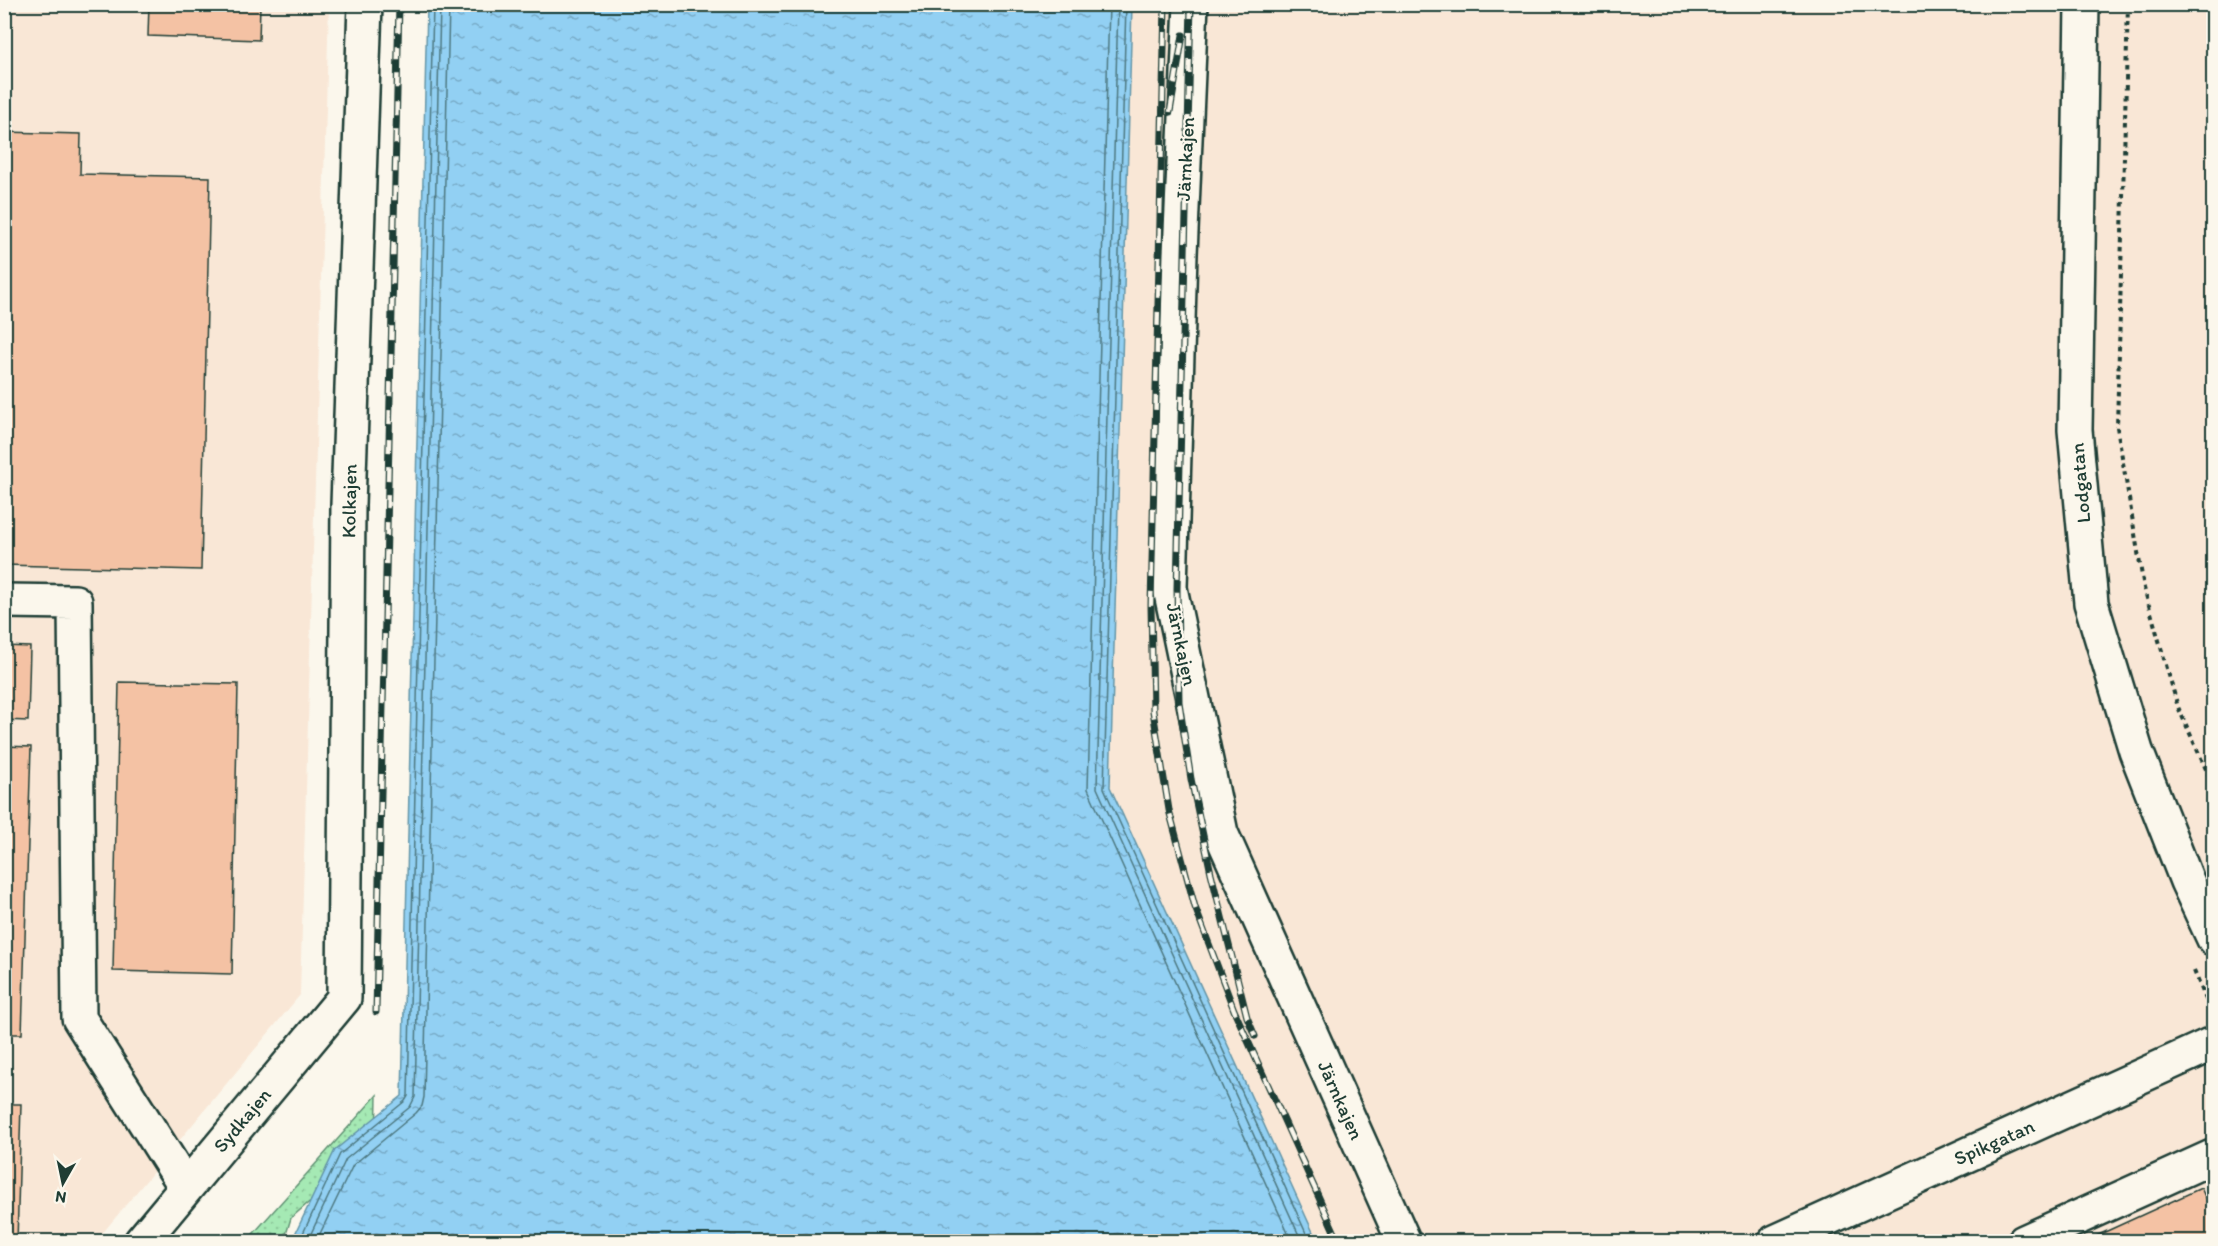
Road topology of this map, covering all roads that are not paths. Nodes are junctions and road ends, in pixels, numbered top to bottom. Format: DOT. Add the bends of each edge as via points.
graph roads {
  1 [pos="365,4"];
  2 [pos="1191,4"];
  3 [pos="2082,4"];
  4 [pos="4,601"];
  5 [pos="2214,939"];
  6 [pos="344,998"];
  7 [pos="2214,1043"];
  8 [pos="2214,1156"];
  9 [pos="186,1187"];
  10 [pos="141,1242"];
  11 [pos="1404,1242"];
  12 [pos="1775,1242"];
  13 [pos="2024,1242"];
  1 -- 6 [label="street, Kolkajen" via="348,505"];
  2 -- 11 [label="street, Järnkajen" via="1170,588 1221,833"];
  3 -- 5 [label="street, Lodgatan" via="2075,429 2091,603 2136,751"];
  4 -- 9 [label="street" via="75,602 79,1018"];
  6 -- 9 [label="street, Sydkajen"];
  7 -- 12 [label="street, Spikgatan"];
  8 -- 13 [label="street"];
  9 -- 10 [label="street, Sydkajen"];
}
